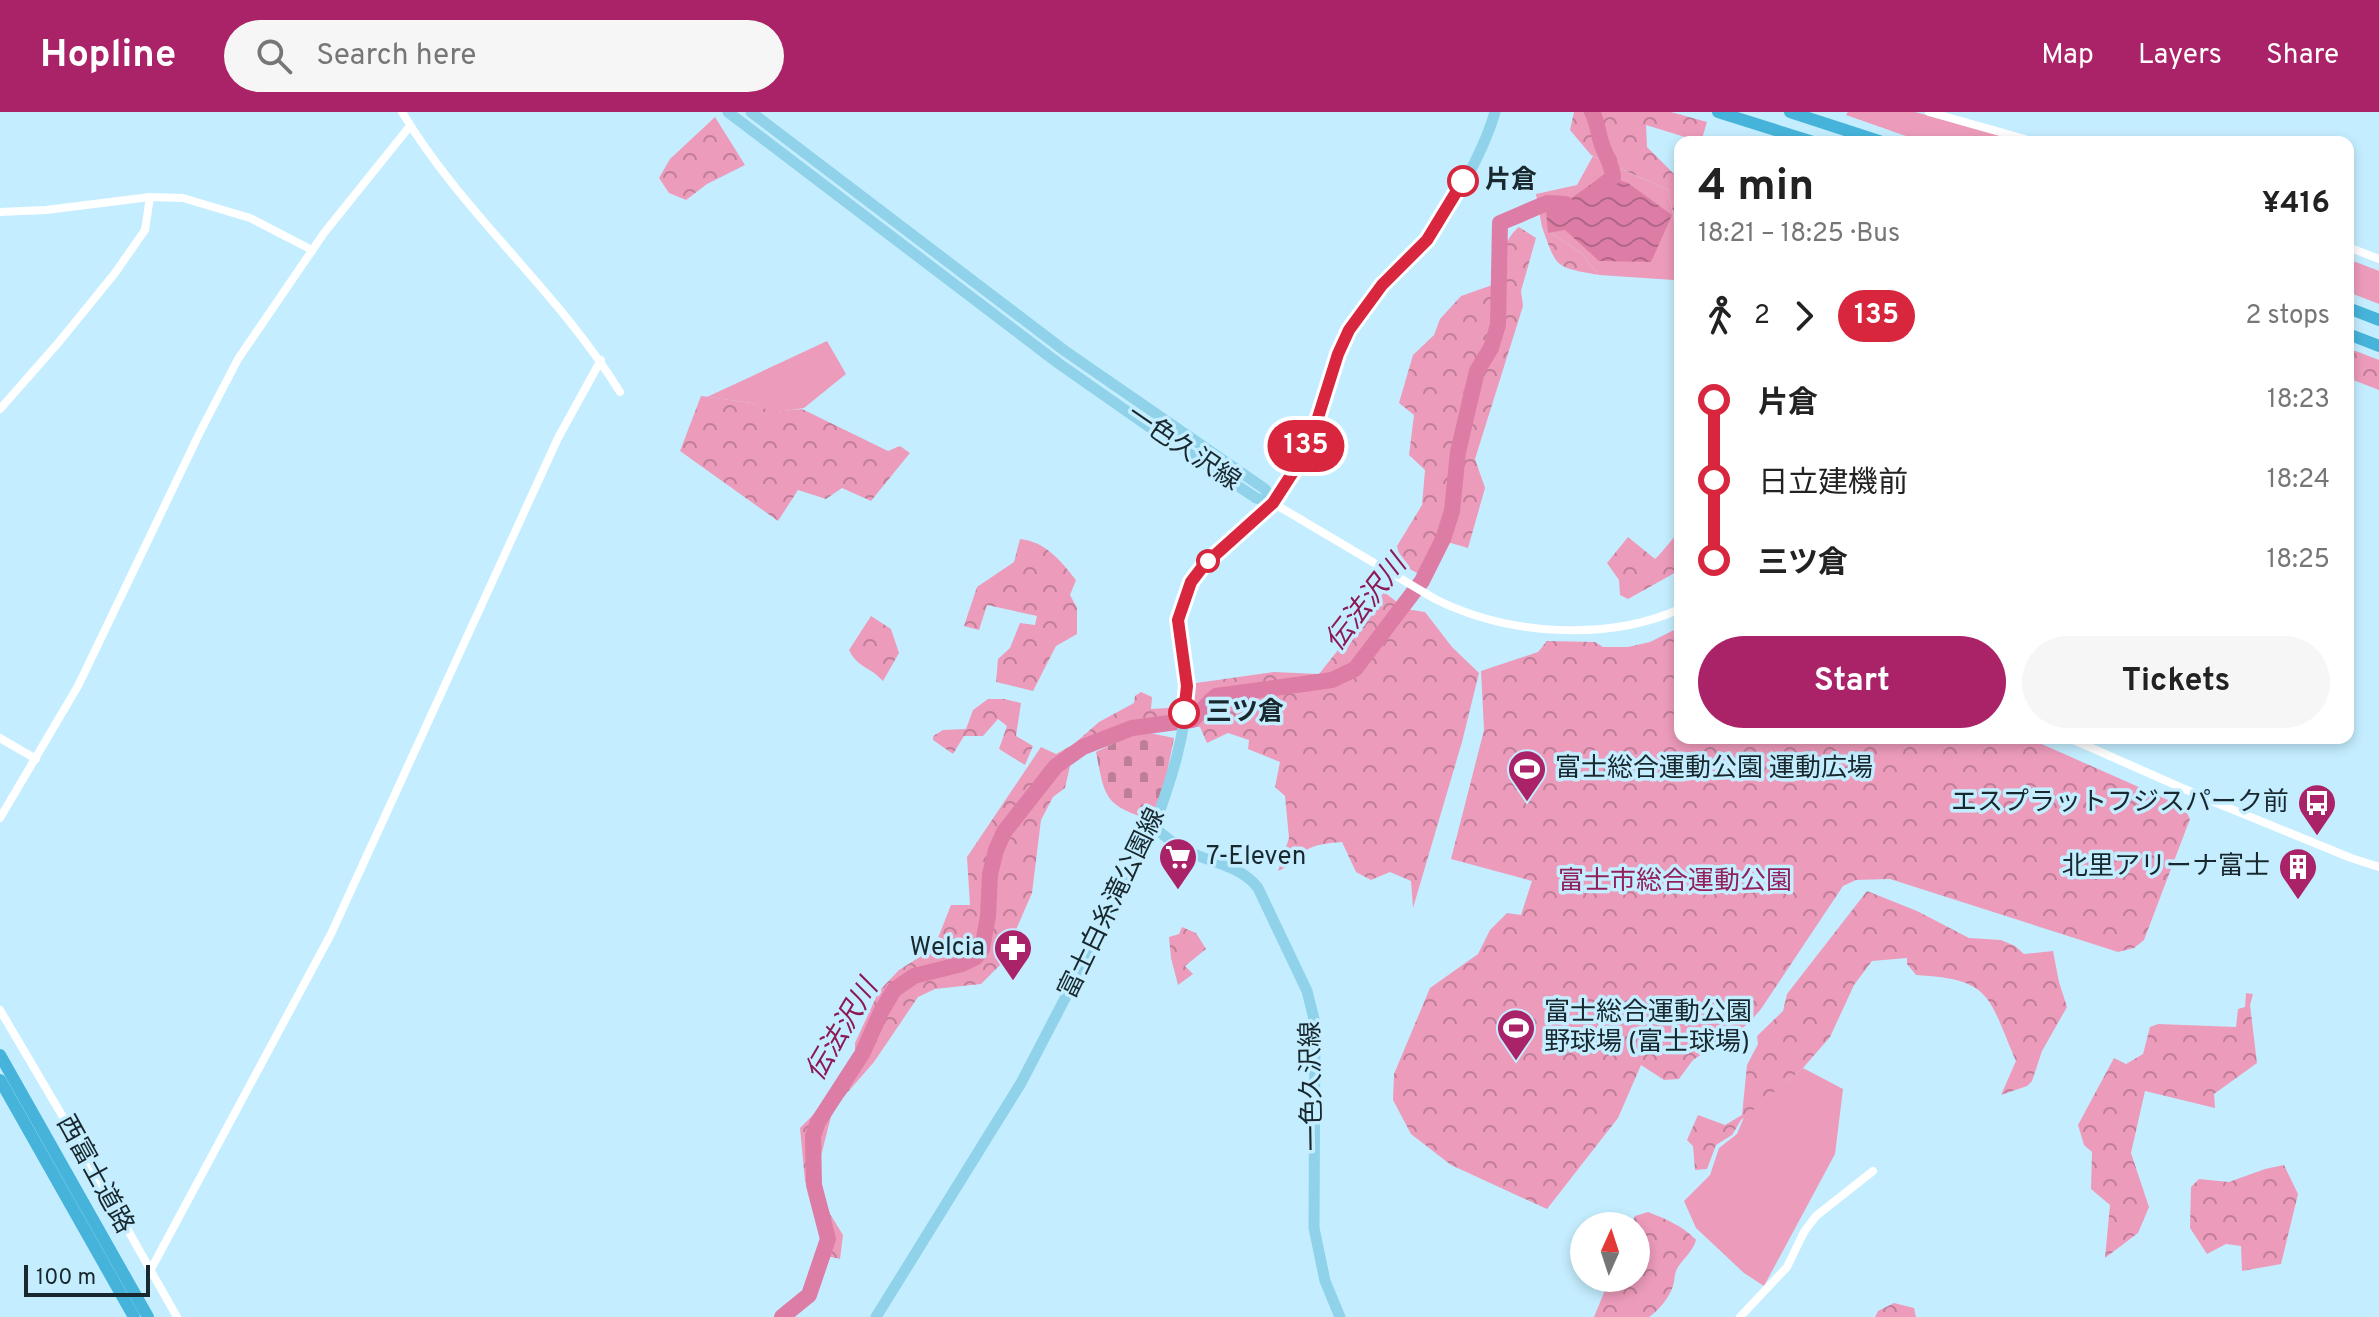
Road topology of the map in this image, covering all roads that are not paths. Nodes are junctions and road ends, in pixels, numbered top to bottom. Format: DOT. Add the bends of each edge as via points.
graph roads {
  1 [pos="402,112"];
  2 [pos="728,112"];
  3 [pos="751,112"];
  4 [pos="1495,112"];
  5 [pos="1718,112"];
  6 [pos="1790,112"];
  7 [pos="1929,112"];
  8 [pos="410,126"];
  9 [pos="1794,136"];
  10 [pos="1864,136"];
  11 [pos="2014,136"];
  12 [pos="150,197"];
  13 [pos="0,212"];
  14 [pos="2354,249"];
  15 [pos="312,250"];
  16 [pos="2379,259"];
  17 [pos="2354,310"];
  18 [pos="2379,320"];
  19 [pos="2354,336"];
  20 [pos="2379,346"];
  21 [pos="601,360"];
  22 [pos="620,392"];
  23 [pos="0,409"];
  24 [pos="1273,503"];
  25 [pos="1674,611"];
  26 [pos="0,738"];
  27 [pos="2083,744"];
  28 [pos="36,759"];
  29 [pos="0,818"];
  30 [pos="1154,827"];
  31 [pos="2379,867"];
  32 [pos="0,1010"];
  33 [pos="0,1055"];
  34 [pos="0,1080"];
  35 [pos="1873,1171"];
  36 [pos="150,1271"];
  37 [pos="134,1317"];
  38 [pos="148,1317"];
  39 [pos="177,1317"];
  40 [pos="876,1317"];
  41 [pos="1340,1317"];
  42 [pos="1740,1317"];
  1 -- 8 [label="street"];
  2 -- 24 [label="main road, 一色久沢線" via="1083,380 1256,498"];
  3 -- 24 [label="main road, 一色久沢線" via="1077,360 1265,489"];
  4 -- 24 [label="main road, 富士白糸滝公園線" via="1479,153 1438,225 1349,330 1316,424"];
  5 -- 9 [label="highway"];
  6 -- 10 [label="highway"];
  7 -- 11 [label="street"];
  8 -- 15 [label="street"];
  8 -- 21 [label="street" via="460,195"];
  12 -- 13 [label="street"];
  12 -- 15 [label="street" via="183,198 250,218"];
  12 -- 23 [label="street" via="145,230 115,273"];
  14 -- 16 [label="street"];
  15 -- 28 [label="street" via="238,359 78,686"];
  17 -- 18 [label="highway"];
  19 -- 20 [label="highway"];
  21 -- 22 [label="street"];
  21 -- 36 [label="street" via="546,465 331,934"];
  24 -- 25 [label="street" via="1435,599 1499,624 1617,628"];
  24 -- 30 [label="main road, 富士白糸滝公園線" via="1204,565 1185,596 1178,620 1187,686 1184,713 1170,784"];
  26 -- 28 [label="street"];
  27 -- 31 [label="street"];
  28 -- 29 [label="street"];
  30 -- 40 [label="main road, 富士白糸滝公園線" via="1021,1083"];
  30 -- 41 [label="main road, 一色久沢線" via="1187,851 1252,880 1307,991 1315,1032 1314,1228 1325,1281"];
  32 -- 36 [label="street"];
  33 -- 38 [label="highway, 西富士道路"];
  34 -- 37 [label="highway, 西富士道路"];
  35 -- 42 [label="street" via="1816,1216 1787,1267"];
  36 -- 39 [label="street"];
}
